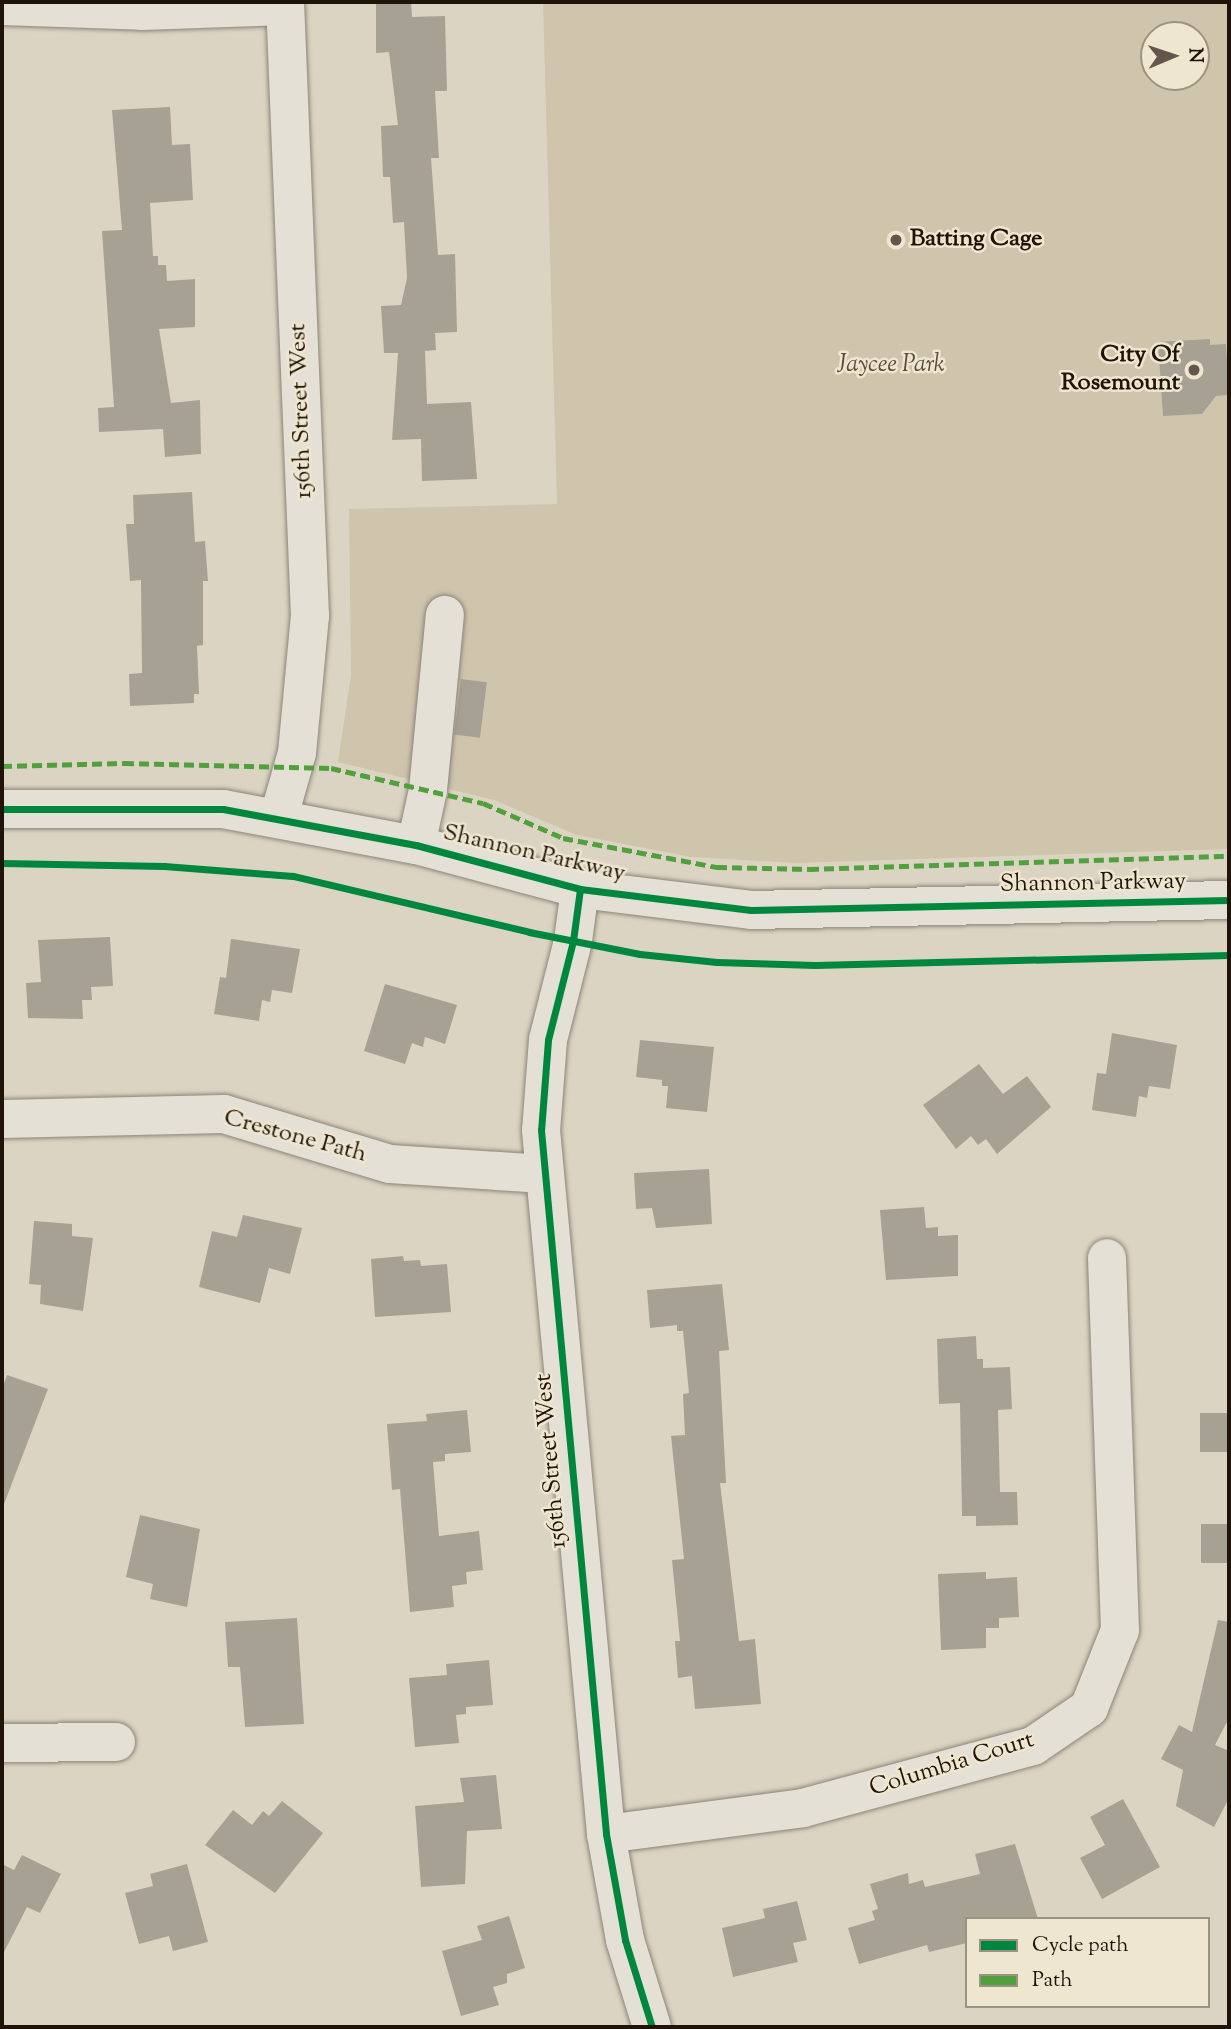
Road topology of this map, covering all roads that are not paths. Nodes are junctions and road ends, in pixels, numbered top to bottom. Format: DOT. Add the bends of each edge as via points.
graph roads {
  1 [pos="285,4"];
  2 [pos="2,6"];
  3 [pos="445,615"];
  4 [pos="2,809"];
  5 [pos="279,817"];
  6 [pos="416,845"];
  7 [pos="580,889"];
  8 [pos="1229,900"];
  9 [pos="2,1119"];
  10 [pos="545,1174"];
  11 [pos="1107,1258"];
  12 [pos="116,1742"];
  13 [pos="2,1744"];
  14 [pos="606,1834"];
  15 [pos="652,2027"];
  1 -- 2 [label="street" via="142,11"];
  1 -- 5 [label="street, 156th Street West" via="310,616 297,753"];
  3 -- 6 [label="street" via="428,790"];
  4 -- 5 [label="street, Shannon Parkway" via="173,807"];
  5 -- 6 [label="street, Shannon Parkway"];
  6 -- 7 [label="street, Shannon Parkway"];
  7 -- 8 [label="street, Shannon Parkway" via="751,910"];
  7 -- 10 [label="street, 156th Street West" via="573,941 548,1040 541,1130"];
  9 -- 10 [label="street, Crestone Path" via="224,1114 390,1164"];
  10 -- 14 [label="street, 156th Street West"];
  11 -- 14 [label="street, Columbia Court" via="1120,1630 1089,1708 1033,1746 803,1808"];
  12 -- 13 [label="street"];
  14 -- 15 [label="street, 156th Street West" via="625,1940"];
}
